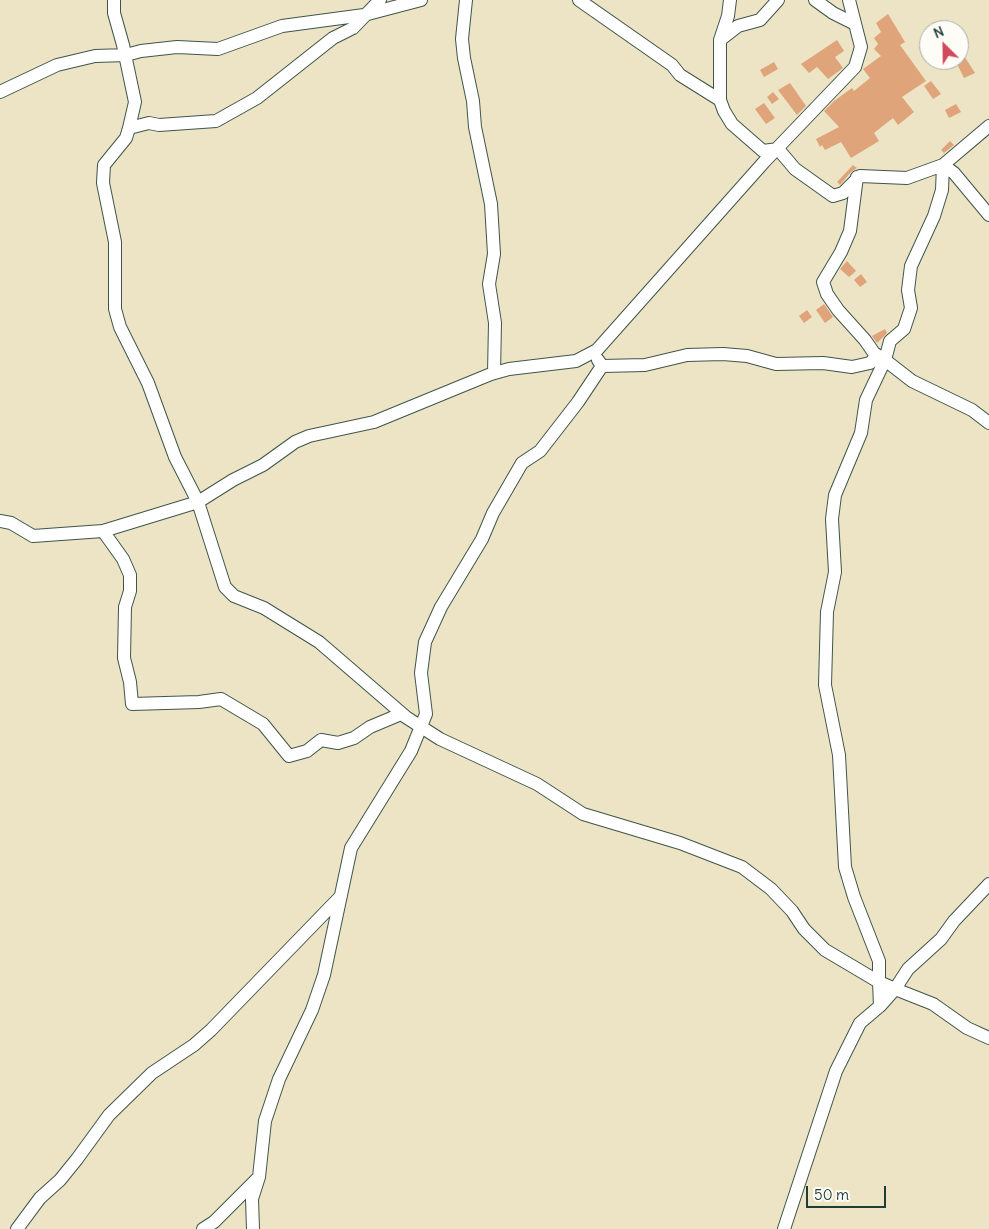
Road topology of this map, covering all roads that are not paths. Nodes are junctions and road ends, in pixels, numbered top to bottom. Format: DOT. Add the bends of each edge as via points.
graph roads {
  1 [pos="114,0"];
  2 [pos="380,0"];
  3 [pos="421,0"];
  4 [pos="466,0"];
  5 [pos="579,0"];
  6 [pos="730,0"];
  7 [pos="778,0"];
  8 [pos="815,0"];
  9 [pos="849,0"];
  10 [pos="364,15"];
  11 [pos="855,24"];
  12 [pos="720,40"];
  13 [pos="126,55"];
  14 [pos="0,92"];
  15 [pos="720,100"];
  16 [pos="989,126"];
  17 [pos="129,128"];
  18 [pos="778,149"];
  19 [pos="943,166"];
  20 [pos="857,177"];
  21 [pos="989,215"];
  22 [pos="597,350"];
  23 [pos="881,358"];
  24 [pos="602,366"];
  25 [pos="494,373"];
  26 [pos="989,423"];
  27 [pos="198,502"];
  28 [pos="0,521"];
  29 [pos="103,531"];
  30 [pos="401,714"];
  31 [pos="420,728"];
  32 [pos="989,884"];
  33 [pos="341,895"];
  34 [pos="879,982"];
  35 [pos="894,989"];
  36 [pos="880,1006"];
  37 [pos="989,1038"];
  38 [pos="259,1178"];
  39 [pos="17,1229"];
  40 [pos="203,1229"];
  41 [pos="253,1229"];
  42 [pos="784,1229"];
  1 -- 13 [label="street" via="114,13"];
  2 -- 10 [label="street"];
  3 -- 10 [label="street"];
  4 -- 25 [label="street" via="462,39 464,58 490,204 494,254 489,284 495,323"];
  5 -- 15 [label="street" via="672,65 680,76"];
  6 -- 12 [label="street"];
  7 -- 12 [label="street" via="760,20 738,26"];
  8 -- 11 [label="street"];
  9 -- 11 [label="street"];
  10 -- 13 [label="street" via="282,26 218,49 177,47"];
  10 -- 17 [label="street" via="352,28 333,38 257,98 216,120 149,123"];
  11 -- 18 [label="street" via="861,47 855,67"];
  12 -- 15 [label="street"];
  13 -- 14 [label="street" via="95,56 57,65"];
  13 -- 17 [label="street" via="135,102"];
  15 -- 18 [label="street" via="732,124 763,151"];
  16 -- 19 [label="street"];
  17 -- 27 [label="street" via="126,138 104,165 102,183 115,242 116,309 120,327 148,383 175,456"];
  18 -- 20 [label="street" via="795,169 833,196 843,193"];
  18 -- 22 [label="street"];
  19 -- 20 [label="street" via="907,178"];
  19 -- 21 [label="street" via="954,174"];
  19 -- 23 [label="street" via="942,190 934,216 911,266 908,290 911,308 904,329 890,341"];
  20 -- 23 [label="street" via="850,231 842,252 822,282 838,310"];
  22 -- 24 [label="street"];
  22 -- 25 [label="street" via="576,360"];
  23 -- 24 [label="street" via="852,367 823,363 776,364 746,356 702,354 645,365"];
  23 -- 26 [label="street" via="912,381 972,410"];
  23 -- 34 [label="street" via="866,400 861,432 835,496 832,519 835,572 827,612 825,648 825,685 839,755 845,867 878,960"];
  24 -- 31 [label="street" via="540,450 522,463 441,607 425,642 421,673 426,714"];
  25 -- 27 [label="street" via="374,422 294,442 264,465"];
  27 -- 29 [label="street"];
  27 -- 30 [label="street" via="225,587 234,596 264,608 319,642"];
  28 -- 29 [label="street" via="11,523 33,536"];
  29 -- 30 [label="street" via="123,558 130,575 125,607 124,658 132,704 221,699 263,724 289,756 307,751 321,740 338,743 354,738 370,727"];
  30 -- 31 [label="street"];
  31 -- 33 [label="street" via="411,751 351,848"];
  31 -- 34 [label="street" via="537,784 583,814 680,843 742,867 771,888 804,930 825,950"];
  32 -- 35 [label="street" via="941,939 908,969"];
  33 -- 38 [label="street" via="324,975 312,1010 279,1079 265,1121"];
  33 -- 39 [label="street" via="211,1030 152,1073 116,1108"];
  34 -- 35 [label="street"];
  34 -- 36 [label="street"];
  35 -- 36 [label="street"];
  35 -- 37 [label="street" via="933,1004"];
  36 -- 42 [label="street" via="860,1023 836,1072"];
  38 -- 40 [label="street"];
  38 -- 41 [label="street" via="252,1199"];
}
